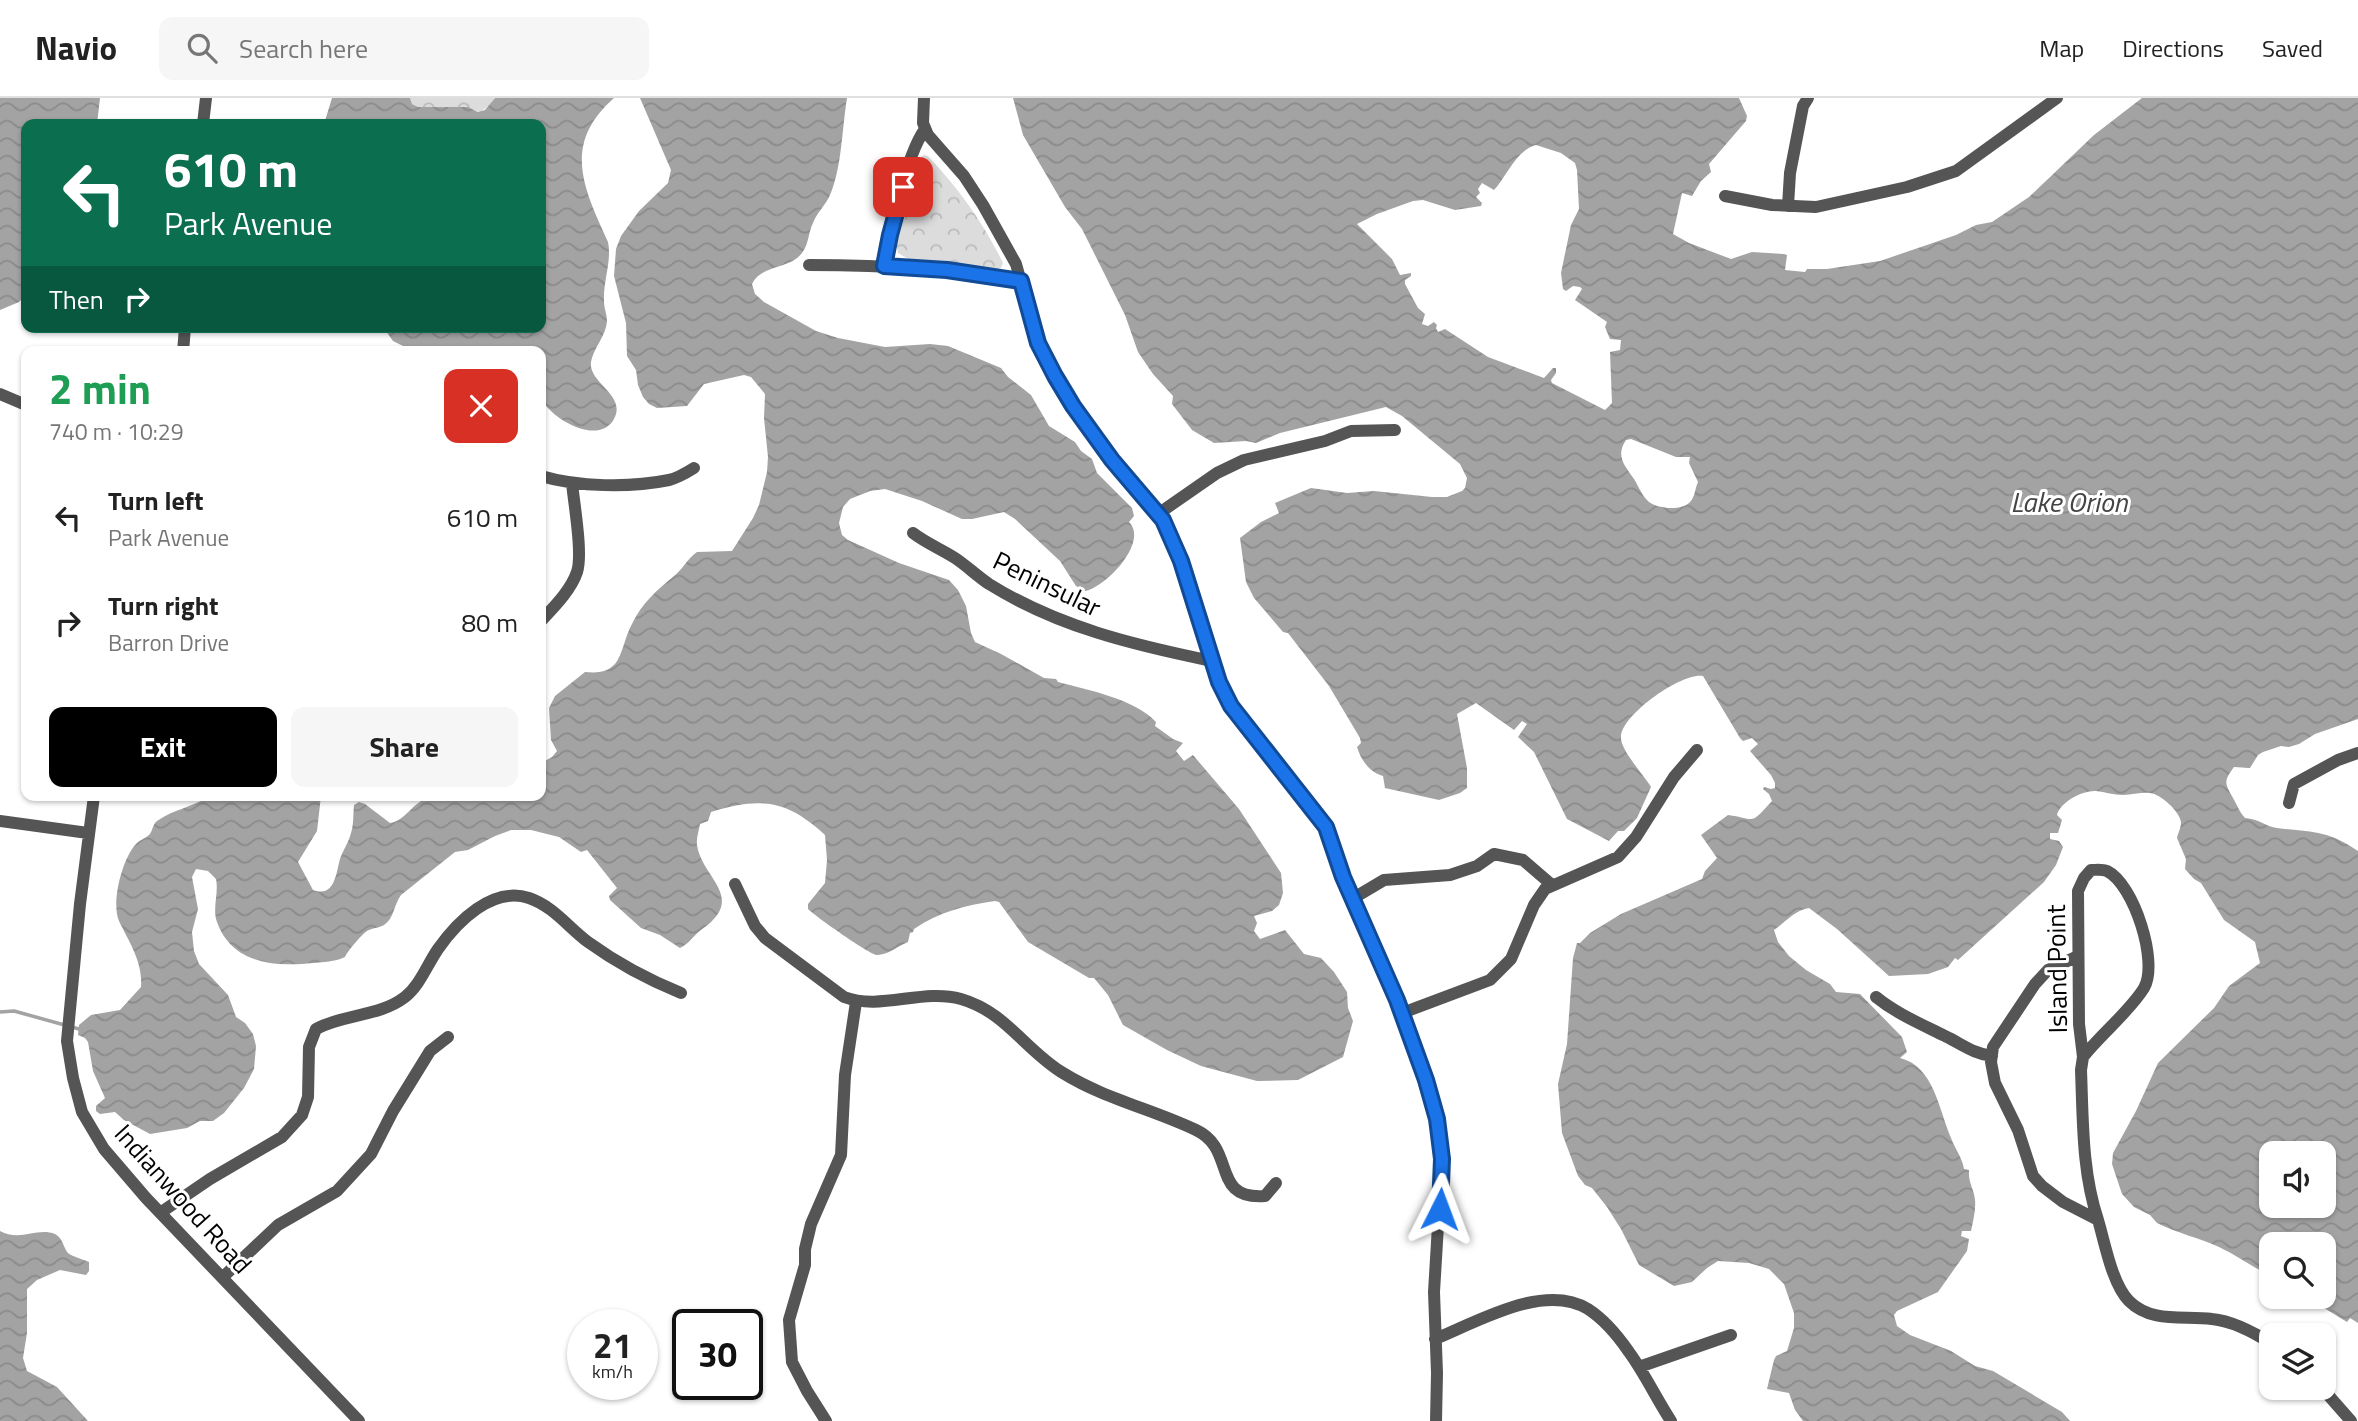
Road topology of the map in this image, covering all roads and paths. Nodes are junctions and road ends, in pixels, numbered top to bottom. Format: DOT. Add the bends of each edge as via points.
graph roads {
  1 [pos="206,98"];
  2 [pos="924,98"];
  3 [pos="1808,98"];
  4 [pos="2057,98"];
  5 [pos="203,119"];
  6 [pos="925,129"];
  7 [pos="1725,196"];
  8 [pos="1788,206"];
  9 [pos="809,265"];
  10 [pos="884,266"];
  11 [pos="1021,281"];
  12 [pos="0,394"];
  13 [pos="21,403"];
  14 [pos="1395,430"];
  15 [pos="694,468"];
  16 [pos="546,477"];
  17 [pos="572,483"];
  18 [pos="1158,514"];
  19 [pos="913,533"];
  20 [pos="546,615"];
  21 [pos="1212,661"];
  22 [pos="1696,750"];
  23 [pos="2358,753"];
  24 [pos="93,801"];
  25 [pos="2289,803"];
  26 [pos="0,821"];
  27 [pos="88,833"];
  28 [pos="735,884"];
  29 [pos="1552,885"];
  30 [pos="1352,899"];
  31 [pos="2078,956"];
  32 [pos="681,993"];
  33 [pos="1876,997"];
  34 [pos="856,1002"];
  35 [pos="1402,1013"];
  36 [pos="448,1037"];
  37 [pos="1992,1056"];
  38 [pos="2083,1057"];
  39 [pos="1276,1183"];
  40 [pos="160,1213"];
  41 [pos="2098,1220"];
  42 [pos="222,1278"];
  43 [pos="1731,1335"];
  44 [pos="2259,1337"];
  45 [pos="1435,1339"];
  46 [pos="1639,1367"];
  47 [pos="2333,1400"];
  48 [pos="359,1421"];
  49 [pos="826,1421"];
  50 [pos="1436,1421"];
  51 [pos="1671,1421"];
  52 [pos="2351,1421"];
  1 -- 5 [label="street"];
  2 -- 6 [label="street"];
  3 -- 8 [label="street" via="1790,173"];
  4 -- 8 [label="street" via="1956,171 1841,203"];
  6 -- 10 [label="street" via="914,150"];
  6 -- 11 [label="street" via="983,205"];
  7 -- 8 [label="street"];
  9 -- 10 [label="street"];
  10 -- 11 [label="street"];
  11 -- 18 [label="street" via="1038,343 1055,376 1104,450"];
  12 -- 13 [label="street"];
  14 -- 18 [label="street" via="1351,431 1244,460"];
  15 -- 17 [label="street" via="670,480"];
  16 -- 17 [label="street"];
  17 -- 20 [label="street" via="577,572"];
  18 -- 21 [label="street" via="1181,561"];
  19 -- 21 [label="street, Peninsular" via="990,584 1067,624 1107,638"];
  21 -- 30 [label="street" via="1231,706 1326,827"];
  22 -- 29 [label="street" via="1618,857"];
  23 -- 25 [label="street" via="2294,784"];
  24 -- 27 [label="street, Indianwood Road"];
  26 -- 27 [label="street"];
  27 -- 40 [label="street, Indianwood Road" via="69,1004 67,1041 73,1078 92,1132"];
  28 -- 34 [label="street" via="765,938 844,998"];
  29 -- 30 [label="street" via="1523,860 1494,854 1477,866 1450,875 1384,880"];
  29 -- 35 [label="street" via="1534,905 1511,959 1490,980"];
  30 -- 35 [label="street"];
  31 -- 37 [label="street" via="2048,970 2035,984 1993,1047"];
  31 -- 38 [label="street, Island Point"];
  31 -- 38 [label="street, Island Point" via="2078,891 2091,870 2105,870 2130,895 2149,971 2145,987"];
  32 -- 40 [label="street" via="608,956 549,908 529,898 510,895 488,902 465,918 438,948 406,996 391,1006 316,1029 309,1047 308,1097 302,1115 282,1137"];
  33 -- 37 [label="street" via="1916,1023 1978,1054"];
  34 -- 39 [label="street" via="933,994 977,1005 995,1014 1061,1072 1090,1089 1211,1138 1230,1186 1240,1194 1265,1196"];
  34 -- 49 [label="street" via="845,1075 841,1155 811,1224 789,1320 792,1362"];
  35 -- 45 [label="street" via="1437,1119 1442,1159"];
  36 -- 42 [label="street" via="430,1051 371,1154 337,1191 278,1225"];
  37 -- 41 [label="street" via="1995,1083 2018,1130 2033,1176 2063,1202"];
  38 -- 41 [label="street, Island Point" via="2086,1167"];
  40 -- 42 [label="street, Indianwood Road"];
  41 -- 44 [label="street, Island Point" via="2129,1301 2173,1319 2213,1319"];
  42 -- 48 [label="street, Indianwood Road"];
  43 -- 46 [label="street"];
  45 -- 46 [label="street" via="1512,1307 1540,1300 1564,1301 1587,1308 1611,1328"];
  45 -- 50 [label="street"];
  46 -- 51 [label="street"];
  47 -- 52 [label="street"];
}
